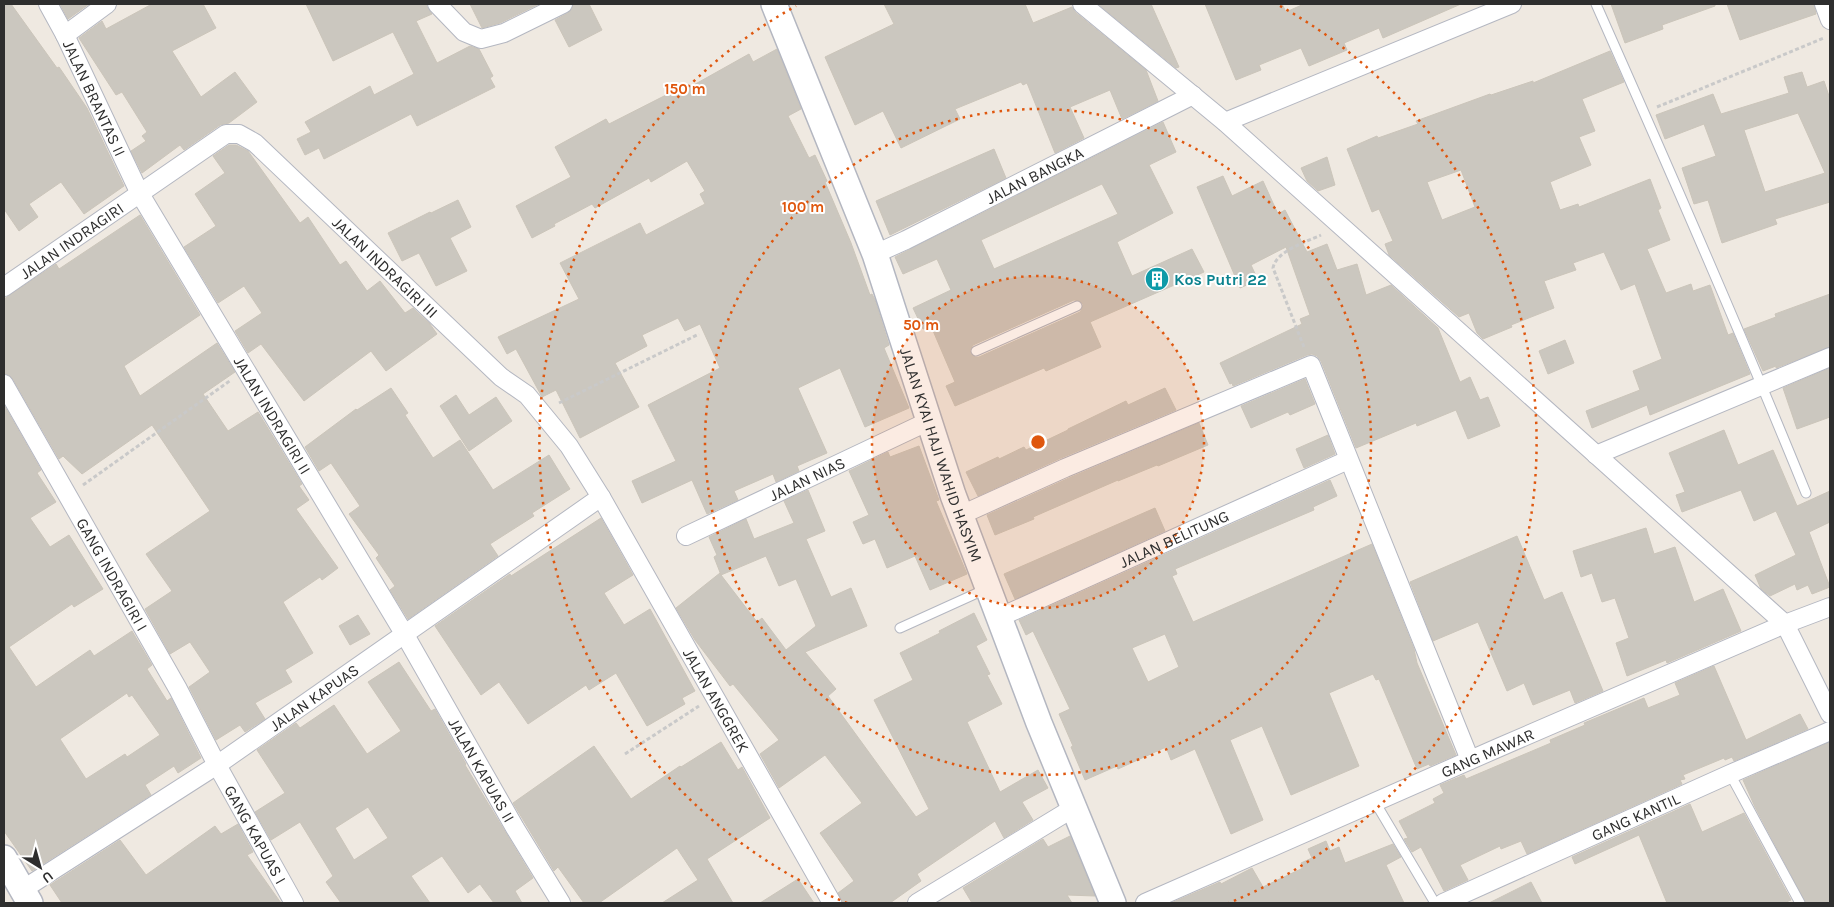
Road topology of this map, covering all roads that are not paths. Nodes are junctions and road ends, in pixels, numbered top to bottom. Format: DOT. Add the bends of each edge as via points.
graph roads {
  1 [pos="48,4"];
  2 [pos="107,4"];
  3 [pos="437,4"];
  4 [pos="563,4"];
  5 [pos="774,4"];
  6 [pos="1082,4"];
  7 [pos="1512,4"];
  8 [pos="1596,4"];
  9 [pos="1824,4"];
  10 [pos="1830,20"];
  11 [pos="65,35"];
  12 [pos="1193,95"];
  13 [pos="1225,122"];
  14 [pos="140,194"];
  15 [pos="875,254"];
  16 [pos="4,287"];
  17 [pos="1077,306"];
  18 [pos="976,351"];
  19 [pos="1830,357"];
  20 [pos="4,384"];
  21 [pos="1762,385"];
  22 [pos="929,422"];
  23 [pos="1596,456"];
  24 [pos="1348,460"];
  25 [pos="1806,493"];
  26 [pos="602,496"];
  27 [pos="961,515"];
  28 [pos="686,536"];
  29 [pos="988,588"];
  30 [pos="1830,607"];
  31 [pos="1000,617"];
  32 [pos="1785,624"];
  33 [pos="900,628"];
  34 [pos="405,635"];
  35 [pos="1830,714"];
  36 [pos="1830,731"];
  37 [pos="1470,760"];
  38 [pos="218,765"];
  39 [pos="1730,774"];
  40 [pos="1376,802"];
  41 [pos="1075,808"];
  42 [pos="4,858"];
  43 [pos="26,897"];
  44 [pos="294,903"];
  45 [pos="561,903"];
  46 [pos="832,903"];
  47 [pos="917,903"];
  48 [pos="1113,903"];
  49 [pos="1145,903"];
  50 [pos="1435,903"];
  51 [pos="1443,903"];
  52 [pos="1800,903"];
  1 -- 11 [label="street, JALAN BRANTAS II"];
  2 -- 11 [label="street"];
  3 -- 4 [label="street" via="464,32 482,39"];
  5 -- 15 [label="main road, JALAN KYAI HAJI WAHID HASYIM"];
  6 -- 12 [label="street"];
  7 -- 13 [label="street"];
  8 -- 21 [label="lane"];
  9 -- 10 [label="street"];
  11 -- 14 [label="street, JALAN BRANTAS II"];
  12 -- 13 [label="street"];
  12 -- 15 [label="street, JALAN BANGKA"];
  13 -- 23 [label="street"];
  14 -- 16 [label="street, JALAN INDRAGIRI"];
  14 -- 26 [label="street, JALAN INDRAGIRI III" via="226,134 239,134 255,144 501,376 527,395 569,446"];
  14 -- 34 [label="street, JALAN INDRAGIRI II"];
  15 -- 22 [label="main road, JALAN KYAI HAJI WAHID HASYIM"];
  17 -- 18 [label="lane"];
  19 -- 21 [label="street"];
  20 -- 38 [label="street, GANG INDRAGIRI I"];
  21 -- 23 [label="street"];
  21 -- 25 [label="lane"];
  22 -- 27 [label="main road, JALAN KYAI HAJI WAHID HASYIM"];
  22 -- 28 [label="street, JALAN NIAS"];
  23 -- 32 [label="street"];
  24 -- 27 [label="street" via="1311,365"];
  24 -- 31 [label="street, JALAN BELITUNG"];
  24 -- 37 [label="street"];
  26 -- 34 [label="street, JALAN KAPUAS"];
  26 -- 46 [label="street, JALAN ANGGREK"];
  27 -- 29 [label="main road, JALAN KYAI HAJI WAHID HASYIM"];
  29 -- 31 [label="main road, JALAN KYAI HAJI WAHID HASYIM"];
  29 -- 33 [label="lane"];
  30 -- 32 [label="street, GANG MAWAR"];
  31 -- 41 [label="main road, JALAN KYAI HAJI WAHID HASYIM"];
  32 -- 35 [label="street"];
  32 -- 37 [label="street, GANG MAWAR"];
  34 -- 38 [label="street, JALAN KAPUAS"];
  34 -- 45 [label="street, JALAN KAPUAS II"];
  36 -- 39 [label="street, GANG KANTIL"];
  37 -- 40 [label="street, GANG MAWAR"];
  38 -- 43 [label="street, JALAN KAPUAS"];
  38 -- 44 [label="street, GANG KAPUAS I"];
  39 -- 51 [label="street, GANG KANTIL"];
  39 -- 52 [label="lane"];
  40 -- 49 [label="street, GANG MAWAR"];
  40 -- 50 [label="lane"];
  41 -- 47 [label="street"];
  41 -- 48 [label="main road, JALAN KYAI HAJI WAHID HASYIM"];
  42 -- 43 [label="main road"];
}
